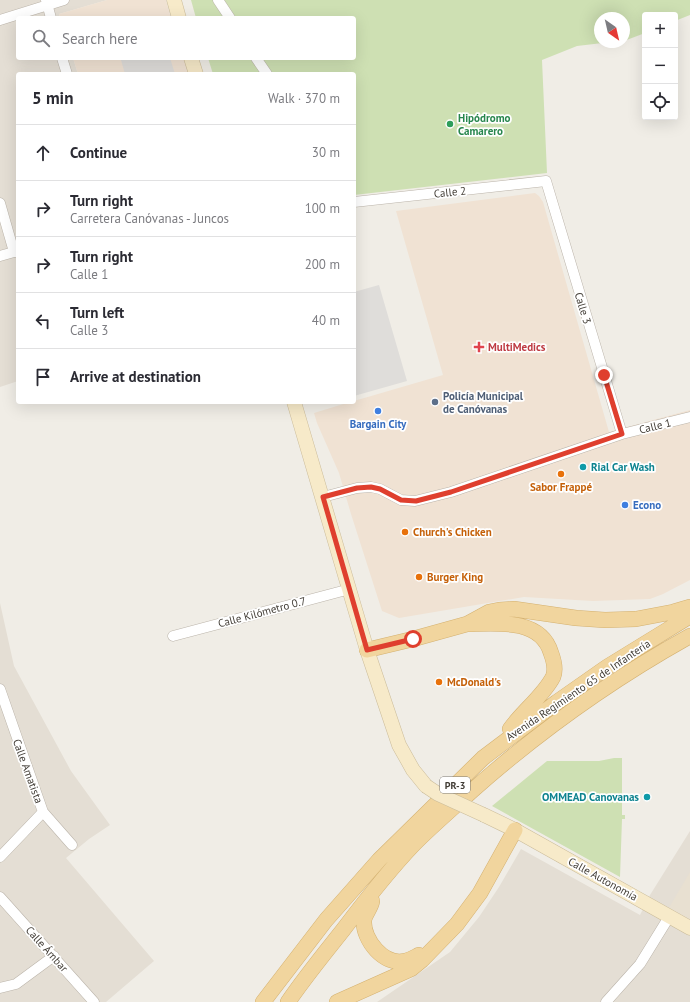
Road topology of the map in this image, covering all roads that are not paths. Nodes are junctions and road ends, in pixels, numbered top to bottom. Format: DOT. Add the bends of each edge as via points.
graph roads {
  1 [pos="64,0"];
  2 [pos="174,0"];
  3 [pos="218,0"];
  4 [pos="46,3"];
  5 [pos="50,16"];
  6 [pos="178,16"];
  7 [pos="229,16"];
  8 [pos="0,20"];
  9 [pos="63,60"];
  10 [pos="192,60"];
  11 [pos="257,60"];
  12 [pos="66,72"];
  13 [pos="195,72"];
  14 [pos="266,72"];
  15 [pos="546,181"];
  16 [pos="356,202"];
  17 [pos="0,203"];
  18 [pos="16,252"];
  19 [pos="0,256"];
  20 [pos="295,404"];
  21 [pos="690,417"];
  22 [pos="622,434"];
  23 [pos="323,497"];
  24 [pos="350,589"];
  25 [pos="690,607"];
  26 [pos="690,616"];
  27 [pos="467,624"];
  28 [pos="173,636"];
  29 [pos="690,636"];
  30 [pos="367,650"];
  31 [pos="0,689"];
  32 [pos="502,742"];
  33 [pos="43,812"];
  34 [pos="516,830"];
  35 [pos="72,845"];
  36 [pos="0,857"];
  37 [pos="375,888"];
  38 [pos="0,897"];
  39 [pos="669,917"];
  40 [pos="690,928"];
  41 [pos="438,944"];
  42 [pos="54,956"];
  43 [pos="0,988"];
  44 [pos="94,1002"];
  45 [pos="263,1002"];
  46 [pos="288,1002"];
  47 [pos="337,1002"];
  48 [pos="606,1002"];
  1 -- 4 [label="street"];
  2 -- 6 [label="main road"];
  3 -- 7 [label="street"];
  4 -- 5 [label="street"];
  4 -- 8 [label="street"];
  9 -- 12 [label="street"];
  10 -- 13 [label="main road"];
  11 -- 14 [label="street"];
  15 -- 16 [label="street, Calle 2"];
  15 -- 22 [label="street, Calle 3"];
  17 -- 18 [label="street"];
  18 -- 19 [label="street"];
  20 -- 23 [label="main road, Calle Autonomía"];
  21 -- 22 [label="street, Calle 1"];
  22 -- 23 [label="street, Calle 1" via="451,492 416,501 401,500 371,487"];
  23 -- 24 [label="main road, Calle Autonomía"];
  24 -- 28 [label="street, Calle Kilómetro 0.7"];
  24 -- 30 [label="main road, Calle Autonomía"];
  25 -- 27 [label="main road" via="636,619 605,620 514,609 489,612"];
  26 -- 32 [label="main road, Avenida Regimiento 65 de Infantería / PR-3" via="607,667"];
  27 -- 30 [label="main road"];
  27 -- 32 [label="main road" via="506,623 530,629 542,636 550,648 554,662 553,676 511,727"];
  29 -- 37 [label="main road, Avenida Regimiento 65 de Infantería / PR-3" via="605,687 544,730 443,816"];
  30 -- 34 [label="main road, Calle Autonomía, bridge" via="399,745 413,770 426,786"];
  31 -- 33 [label="street, Calle Amatista"];
  32 -- 45 [label="main road, Avenida Regimiento 65 de Infantería / PR-3" via="380,860 326,920"];
  33 -- 35 [label="street, Calle Amatista"];
  33 -- 36 [label="street"];
  34 -- 39 [label="main road, Calle Autonomía"];
  34 -- 41 [label="main road" via="480,893"];
  37 -- 41 [label="main road" via="371,906 364,919 365,931 378,952 395,961 405,961"];
  37 -- 46 [label="main road, Avenida Regimiento 65 de Infantería / PR-3"];
  38 -- 42 [label="street, Calle Ámbar"];
  39 -- 40 [label="main road, Calle Autonomía"];
  39 -- 48 [label="street" via="640,964"];
  41 -- 47 [label="main road" via="411,968"];
  42 -- 43 [label="street" via="16,984"];
  42 -- 44 [label="street, Calle Ámbar"];
}
